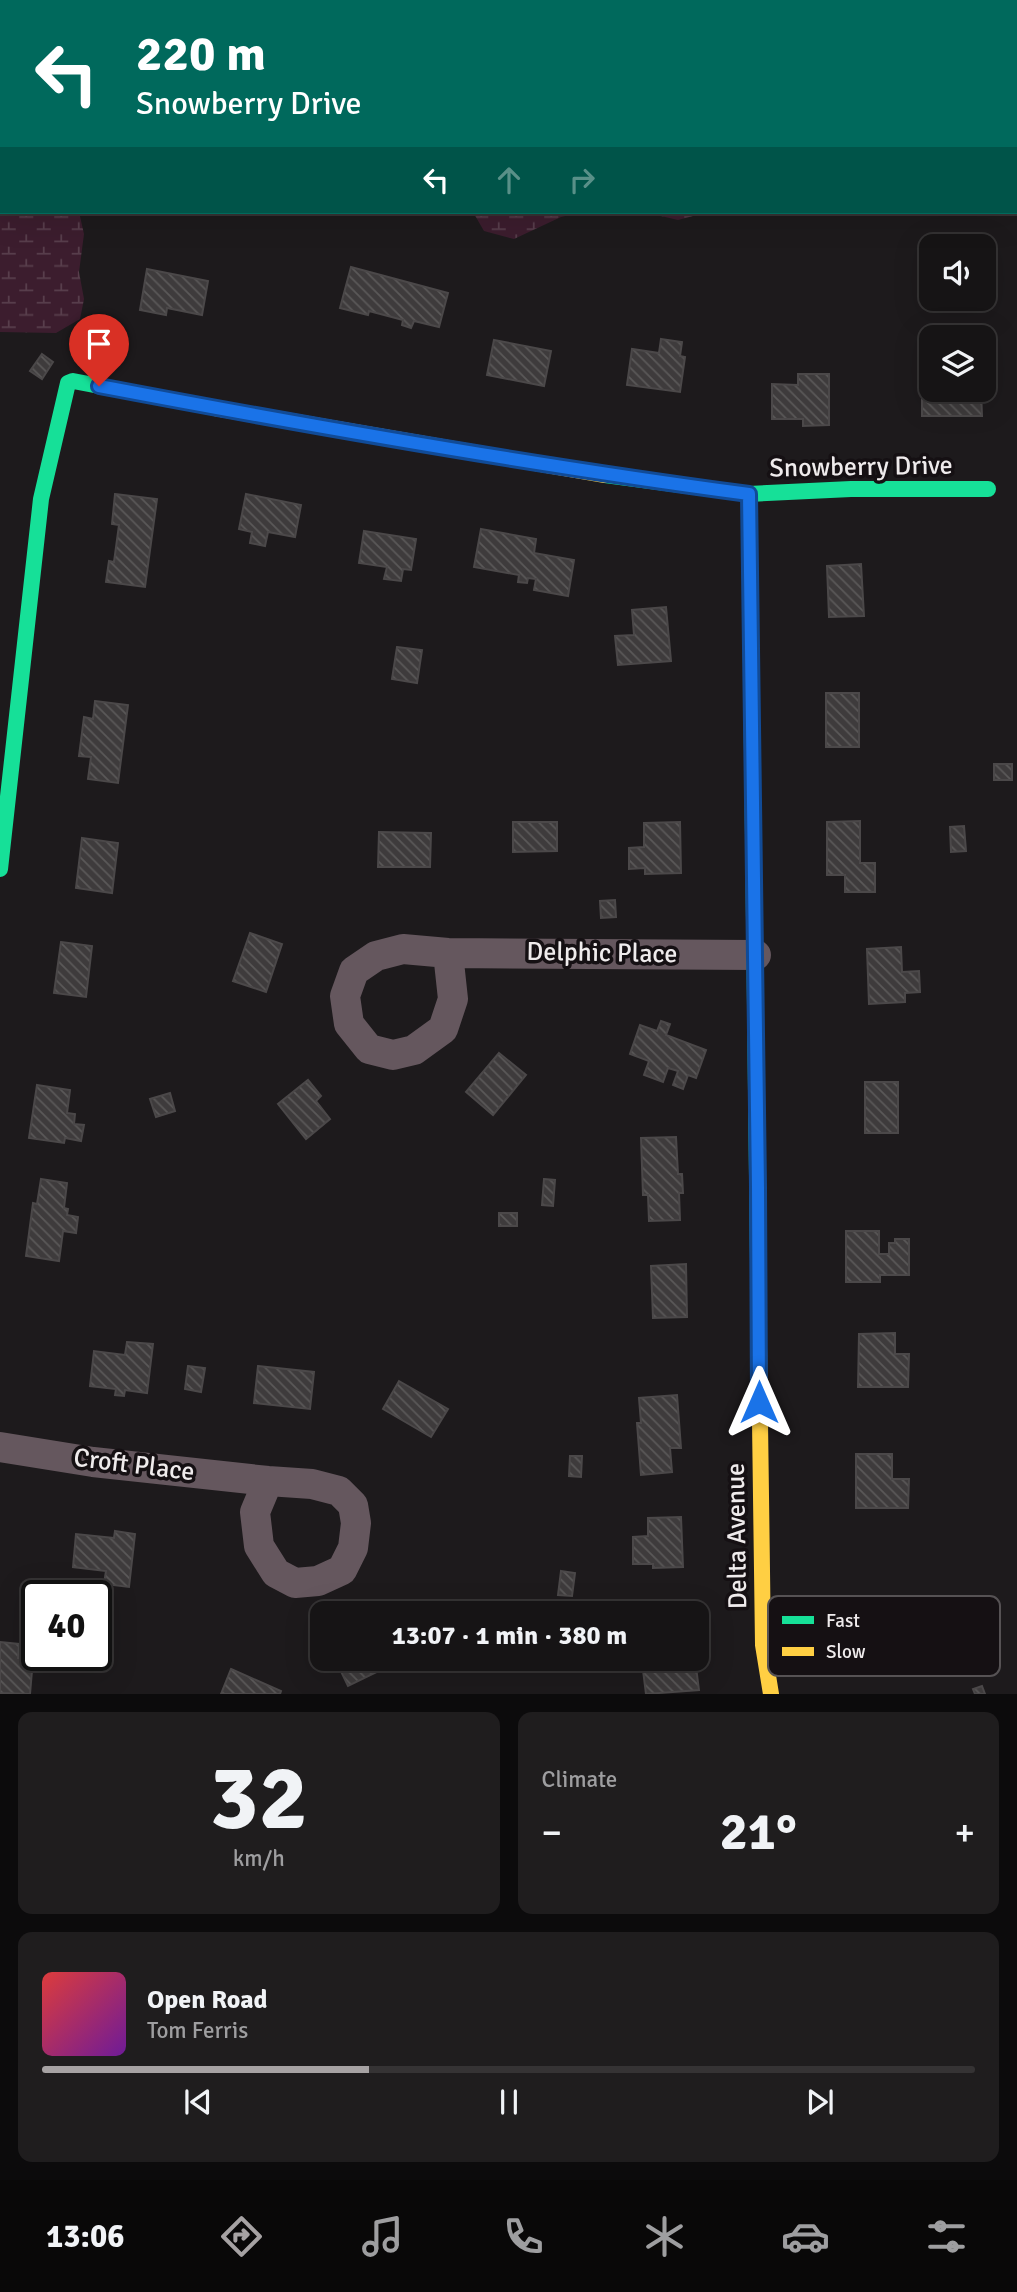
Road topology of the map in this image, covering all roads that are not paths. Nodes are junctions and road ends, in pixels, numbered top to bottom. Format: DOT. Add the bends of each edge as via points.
graph roads {
  1 [pos="988,489"];
  2 [pos="749,494"];
  3 [pos="0,869"];
  4 [pos="448,953"];
  5 [pos="756,955"];
  6 [pos="0,1447"];
  7 [pos="268,1481"];
  8 [pos="768,1675"];
  1 -- 2 [label="street, Snowberry Drive"];
  2 -- 3 [label="street, Snowberry Drive" via="582,471 68,383 41,499"];
  2 -- 5 [label="street, Delta Avenue"];
  4 -- 5 [label="street, Delphic Place"];
  5 -- 8 [label="street, Delta Avenue" via="763,1645"];
  6 -- 7 [label="street, Croft Place"];
}
